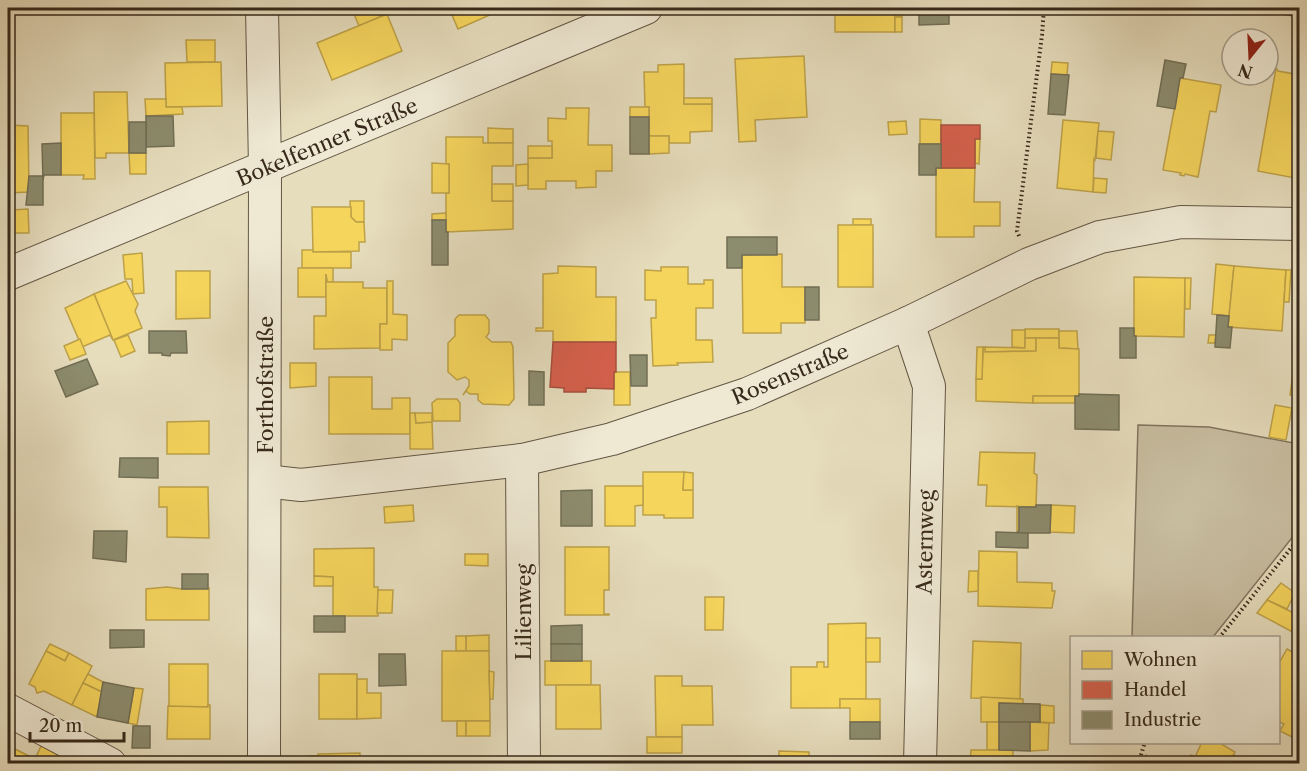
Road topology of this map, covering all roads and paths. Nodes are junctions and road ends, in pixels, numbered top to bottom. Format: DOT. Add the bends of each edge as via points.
graph roads {
  1 [pos="262,8"];
  2 [pos="646,8"];
  3 [pos="1044,8"];
  4 [pos="265,168"];
  5 [pos="1299,224"];
  6 [pos="1029,264"];
  7 [pos="8,274"];
  8 [pos="908,323"];
  9 [pos="522,460"];
  10 [pos="265,481"];
  11 [pos="1299,537"];
  12 [pos="1221,636"];
  13 [pos="8,710"];
  14 [pos="1144,744"];
  15 [pos="110,764"];
  16 [pos="264,764"];
  17 [pos="524,764"];
  18 [pos="920,764"];
  19 [pos="1140,764"];
  1 -- 4 [label="street, Forthofstraße"];
  2 -- 4 [label="street, Bokelfenner Straße"];
  3 -- 6 [label="path" via="1017,231"];
  4 -- 7 [label="street, Bokelfenner Straße"];
  4 -- 10 [label="street, Forthofstraße"];
  5 -- 6 [label="street, Rosenstraße" via="1181,222 1100,237"];
  6 -- 8 [label="street, Rosenstraße"];
  8 -- 9 [label="street, Rosenstraße" via="747,394 612,439"];
  8 -- 18 [label="street, Asternweg" via="929,386"];
  9 -- 10 [label="street, Rosenstraße" via="301,485"];
  9 -- 17 [label="street, Lilienweg"];
  10 -- 16 [label="street, Forthofstraße"];
  11 -- 12 [label="path"];
  13 -- 15 [label="street"];
  14 -- 19 [label="path"];
}
